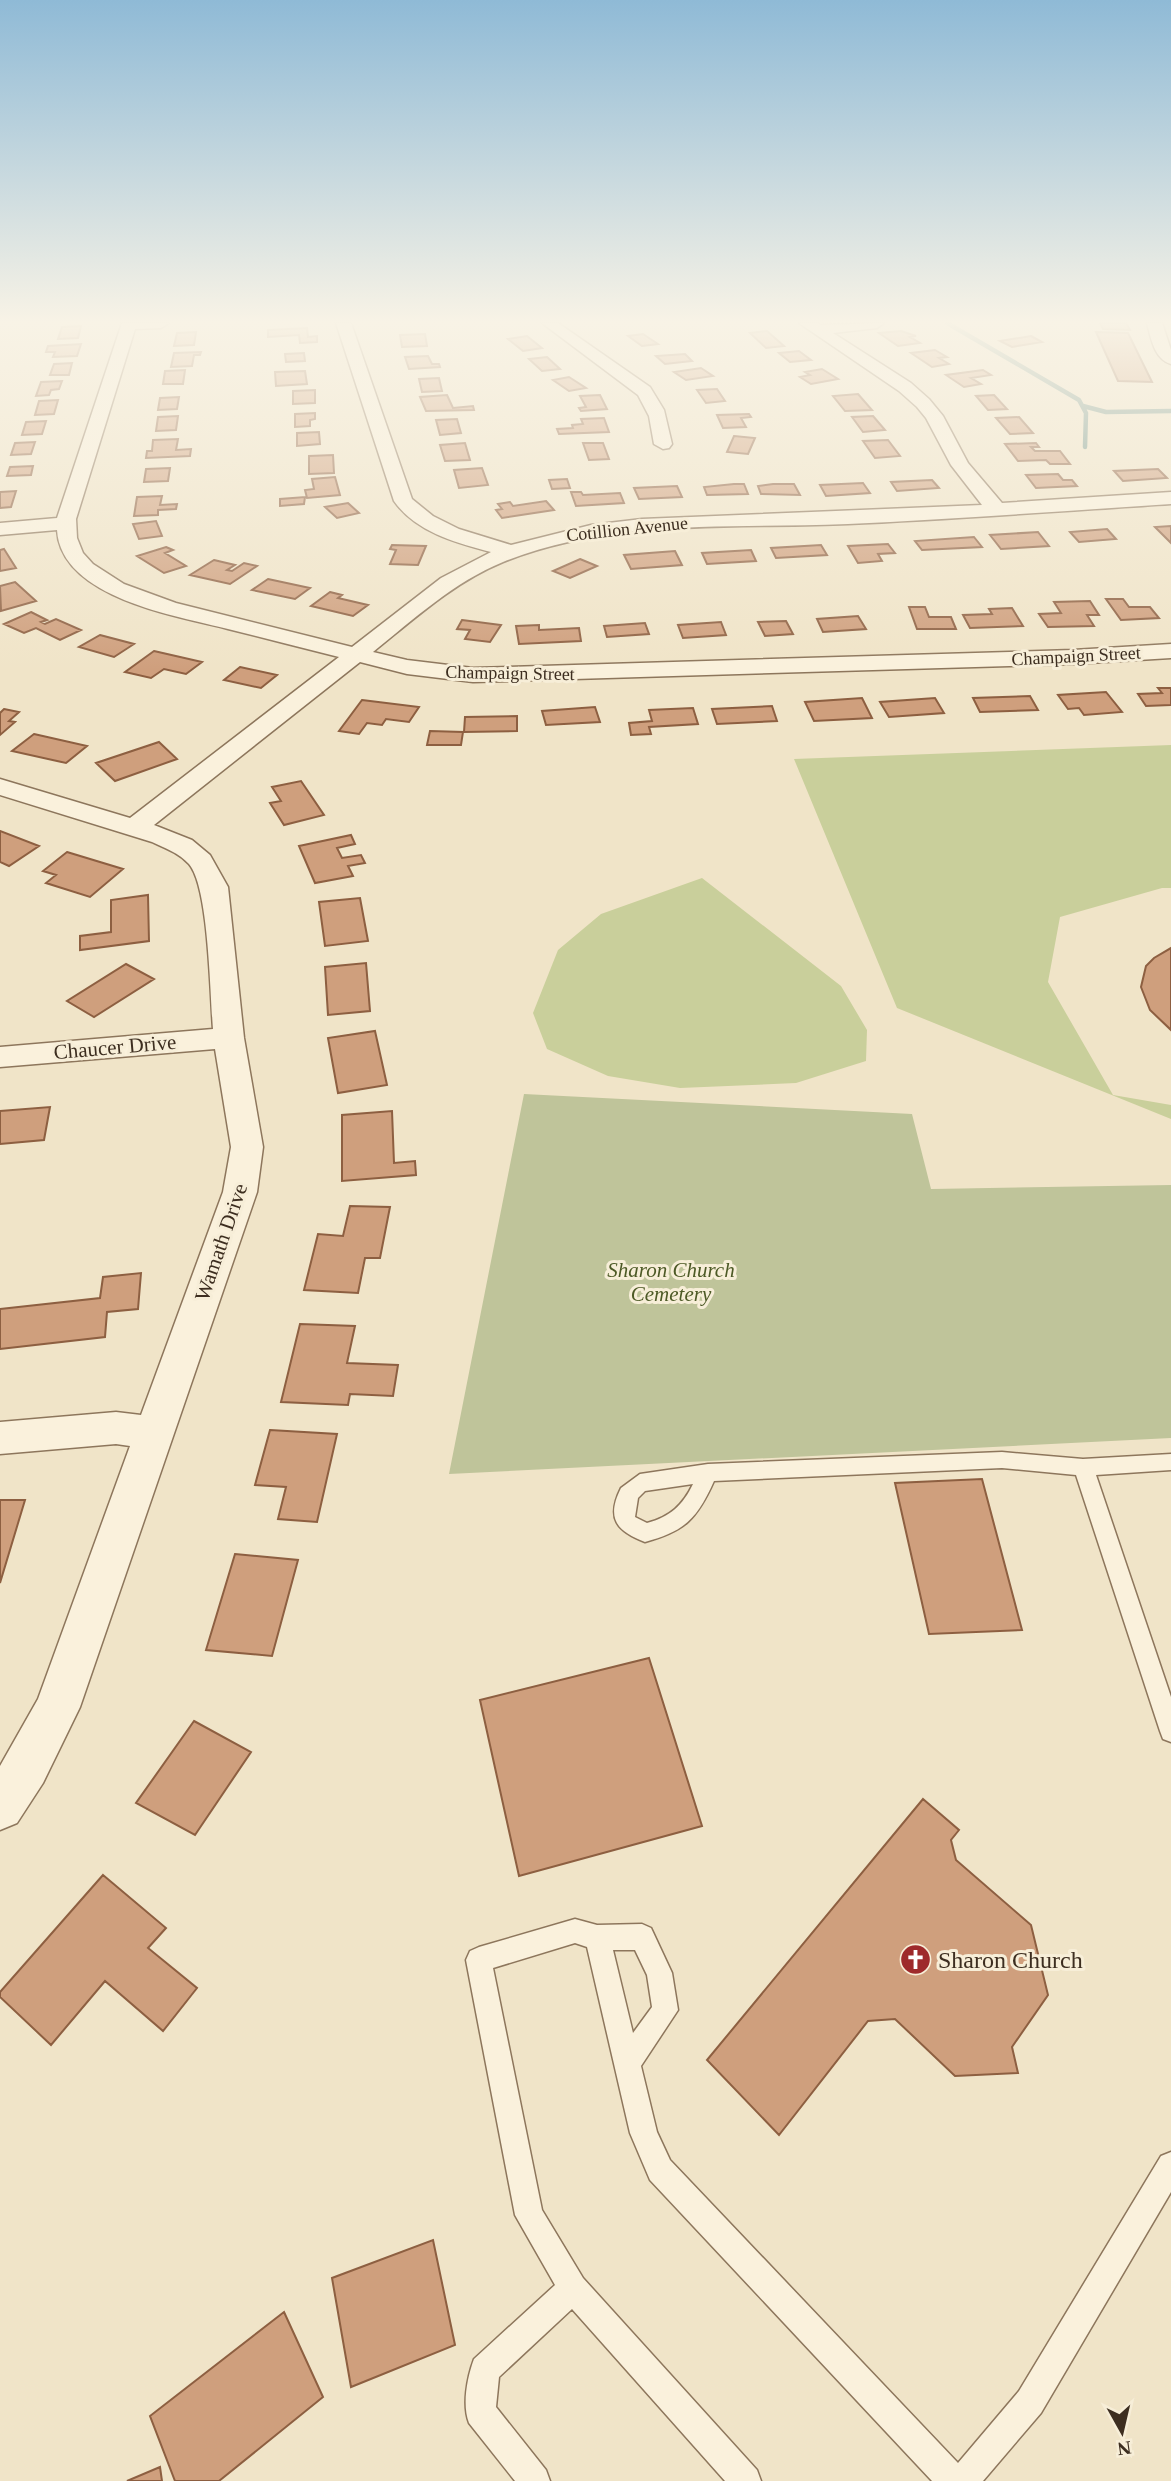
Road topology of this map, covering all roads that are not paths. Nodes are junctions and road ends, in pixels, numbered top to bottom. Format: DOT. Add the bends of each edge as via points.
graph roads {
  1 [pos="92,439"];
  2 [pos="382,439"];
  3 [pos="662,439"];
  4 [pos="946,439"];
  5 [pos="663,444"];
  6 [pos="1171,498"];
  7 [pos="996,509"];
  8 [pos="65,523"];
  9 [pos="0,529"];
  10 [pos="509,551"];
  11 [pos="1171,651"];
  12 [pos="356,654"];
  13 [pos="0,787"];
  14 [pos="134,828"];
  15 [pos="229,1038"];
  16 [pos="0,1057"];
  17 [pos="154,1433"];
  18 [pos="0,1438"];
  19 [pos="1171,1462"];
  20 [pos="1083,1467"];
  21 [pos="708,1474"];
  22 [pos="1171,1731"];
  23 [pos="0,1806"];
  24 [pos="597,1938"];
  25 [pos="627,2064"];
  26 [pos="1171,2166"];
  27 [pos="573,2288"];
  28 [pos="535,2481"];
  29 [pos="746,2481"];
  30 [pos="953,2481"];
  31 [pos="963,2481"];
  1 -- 8 [label="street"];
  2 -- 10 [label="street" via="403,501 414,512 437,527"];
  3 -- 5 [label="street"];
  4 -- 7 [label="street" via="960,465"];
  6 -- 7 [label="street, Cotillion Avenue"];
  7 -- 10 [label="street, Cotillion Avenue" via="629,525 565,535"];
  8 -- 9 [label="street"];
  8 -- 12 [label="street, Champaign Street" via="75,558 114,588 169,608"];
  10 -- 12 [label="street, Cotillion Avenue" via="448,582"];
  11 -- 12 [label="street, Champaign Street" via="512,676 424,670"];
  12 -- 14 [label="street, Cotillion Avenue"];
  13 -- 14 [label="street, Wamath Drive"];
  14 -- 15 [label="street, Wamath Drive" via="183,846 207,869 214,887"];
  15 -- 16 [label="street, Chaucer Drive"];
  15 -- 17 [label="street, Wamath Drive" via="247,1162"];
  17 -- 18 [label="street" via="116,1428"];
  17 -- 23 [label="street, Wamath Drive" via="57,1707 27,1767"];
  19 -- 20 [label="lane"];
  20 -- 21 [label="lane" via="1002,1460"];
  20 -- 22 [label="lane"];
  24 -- 25 [label="lane"];
  24 -- 25 [label="lane" via="642,1937 659,1973 665,2010"];
  24 -- 27 [label="lane" via="575,1931 479,1960 529,2215"];
  25 -- 30 [label="lane" via="644,2133 660,2170"];
  26 -- 31 [label="lane" via="1030,2402"];
  27 -- 28 [label="lane" via="485,2370 480,2412"];
  27 -- 29 [label="lane"];
}
